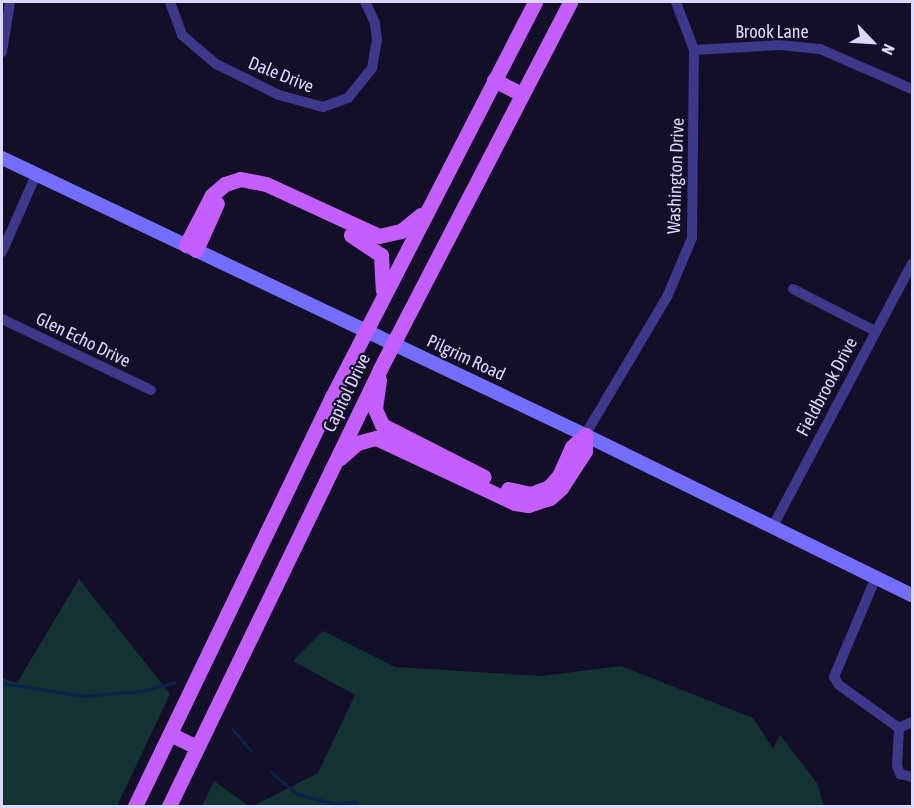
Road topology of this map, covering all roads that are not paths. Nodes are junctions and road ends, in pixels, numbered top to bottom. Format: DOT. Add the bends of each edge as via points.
graph roads {
  1 [pos="10,2"];
  2 [pos="170,2"];
  3 [pos="365,2"];
  4 [pos="535,2"];
  5 [pos="570,2"];
  6 [pos="676,2"];
  7 [pos="694,50"];
  8 [pos="2,52"];
  9 [pos="494,80"];
  10 [pos="912,89"];
  11 [pos="521,94"];
  12 [pos="2,158"];
  13 [pos="36,175"];
  14 [pos="426,211"];
  15 [pos="191,248"];
  16 [pos="2,252"];
  17 [pos="912,264"];
  18 [pos="793,290"];
  19 [pos="383,296"];
  20 [pos="2,319"];
  21 [pos="875,331"];
  22 [pos="380,369"];
  23 [pos="151,390"];
  24 [pos="585,435"];
  25 [pos="334,464"];
  26 [pos="773,526"];
  27 [pos="876,577"];
  28 [pos="912,595"];
  29 [pos="912,722"];
  30 [pos="899,728"];
  31 [pos="170,734"];
  32 [pos="197,747"];
  33 [pos="912,777"];
  34 [pos="135,807"];
  35 [pos="169,807"];
  1 -- 8 [label="street"];
  2 -- 3 [label="street, Dale Drive" via="182,35 203,55 247,80 307,105 331,105 355,92 372,68 375,23"];
  4 -- 9 [label="main road, Capitol Drive"];
  5 -- 11 [label="main road, Capitol Drive"];
  6 -- 7 [label="street, Washington Drive"];
  7 -- 10 [label="street, Brook Lane" via="780,45 820,49"];
  7 -- 24 [label="street, Washington Drive" via="692,238 667,297"];
  9 -- 11 [label="main road"];
  9 -- 14 [label="main road, Capitol Drive"];
  11 -- 22 [label="main road, Capitol Drive"];
  12 -- 13 [label="main road, Pilgrim Road"];
  13 -- 15 [label="main road, Pilgrim Road"];
  13 -- 16 [label="street"];
  14 -- 15 [label="main road" via="401,231 379,236 266,184 240,179 225,184 212,195"];
  14 -- 19 [label="main road, Capitol Drive"];
  15 -- 19 [label="main road" via="222,197 238,189 256,189 377,249 384,261"];
  15 -- 24 [label="main road, Pilgrim Road"];
  17 -- 21 [label="street, Fieldbrook Drive"];
  18 -- 21 [label="street"];
  19 -- 31 [label="main road, Capitol Drive"];
  20 -- 23 [label="street, Glen Echo Drive"];
  21 -- 26 [label="street, Fieldbrook Drive"];
  22 -- 24 [label="main road" via="375,409 382,425 520,494 549,487 559,476 572,447"];
  22 -- 25 [label="main road, Capitol Drive"];
  24 -- 25 [label="main road" via="585,451 561,489 550,498 528,505 515,503 376,438 357,443"];
  24 -- 26 [label="main road, Pilgrim Road"];
  25 -- 32 [label="main road, Capitol Drive"];
  26 -- 27 [label="main road, Pilgrim Road"];
  27 -- 28 [label="main road, Pilgrim Road"];
  27 -- 30 [label="street" via="834,677 839,685"];
  29 -- 30 [label="street"];
  30 -- 33 [label="street" via="897,766 900,774"];
  31 -- 32 [label="main road"];
  31 -- 34 [label="main road, Capitol Drive"];
  32 -- 35 [label="main road, Capitol Drive"];
}
